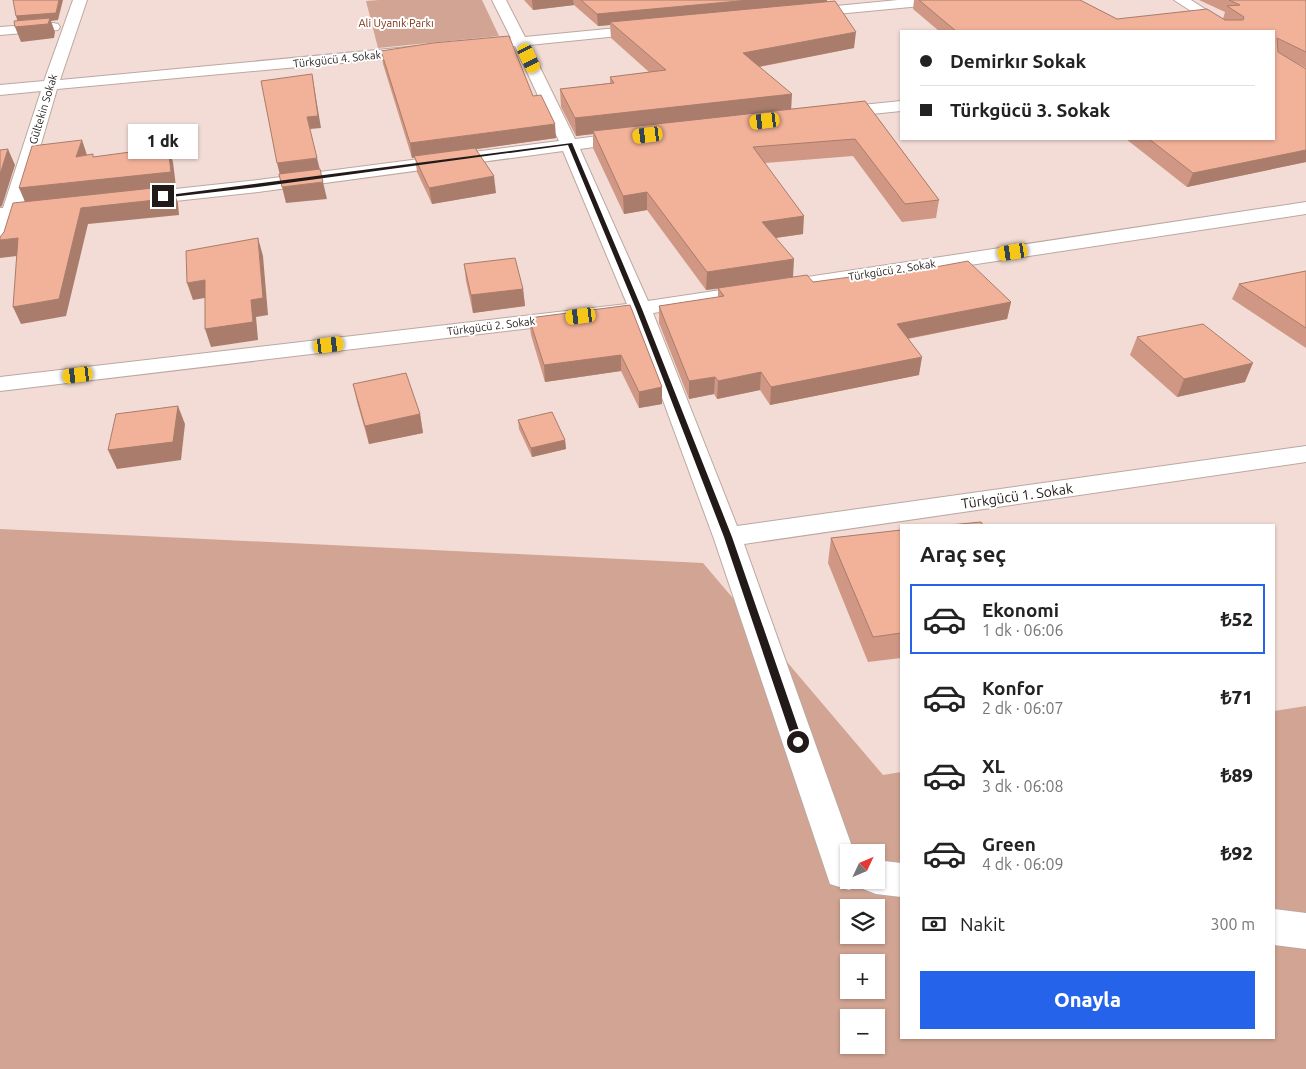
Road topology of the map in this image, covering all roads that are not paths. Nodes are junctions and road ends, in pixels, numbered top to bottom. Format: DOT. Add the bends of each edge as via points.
graph roads {
  1 [pos="80,0"];
  2 [pos="499,0"];
  3 [pos="942,0"];
  4 [pos="1181,0"];
  5 [pos="795,14"];
  6 [pos="71,25"];
  7 [pos="668,27"];
  8 [pos="1230,30"];
  9 [pos="0,31"];
  10 [pos="521,42"];
  11 [pos="462,47"];
  12 [pos="432,50"];
  13 [pos="50,87"];
  14 [pos="0,90"];
  15 [pos="900,106"];
  16 [pos="814,116"];
  17 [pos="648,135"];
  18 [pos="570,144"];
  19 [pos="120,201"];
  20 [pos="62,207"];
  21 [pos="1306,208"];
  22 [pos="6,213"];
  23 [pos="0,248"];
  24 [pos="639,309"];
  25 [pos="0,384"];
  26 [pos="1306,454"];
  27 [pos="728,537"];
  28 [pos="845,844"];
  29 [pos="885,878"];
  30 [pos="900,880"];
  31 [pos="1275,927"];
  32 [pos="1306,931"];
  1 -- 6 [label="street, Gültekin Sokak"];
  2 -- 10 [label="street"];
  3 -- 5 [label="street"];
  4 -- 8 [label="street"];
  6 -- 9 [label="street"];
  6 -- 13 [label="street, Gültekin Sokak"];
  7 -- 10 [label="street"];
  10 -- 11 [label="street"];
  10 -- 18 [label="street"];
  12 -- 13 [label="street, Türkgücü 4. Sokak"];
  13 -- 14 [label="street, Türkgücü 4. Sokak"];
  13 -- 22 [label="street, Gültekin Sokak"];
  15 -- 16 [label="street"];
  17 -- 18 [label="street"];
  18 -- 19 [label="street"];
  18 -- 24 [label="street"];
  20 -- 22 [label="street"];
  21 -- 24 [label="street, Türkgücü 2. Sokak"];
  22 -- 23 [label="street, Gültekin Sokak"];
  24 -- 25 [label="street, Türkgücü 2. Sokak"];
  24 -- 27 [label="street"];
  26 -- 27 [label="street, Türkgücü 1. Sokak"];
  27 -- 28 [label="street"];
  29 -- 30 [label="street"];
  31 -- 32 [label="street"];
}
